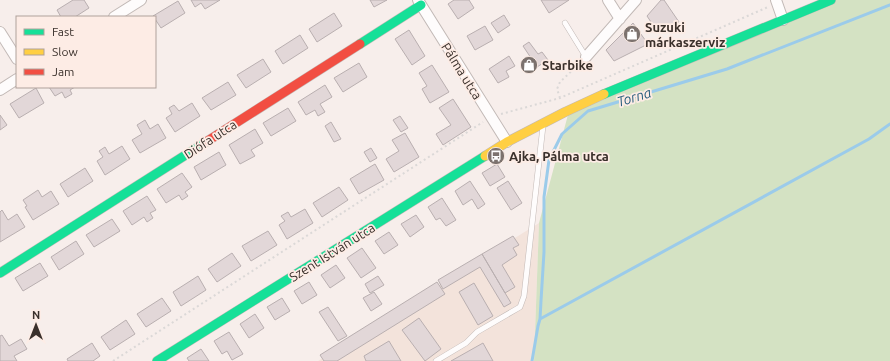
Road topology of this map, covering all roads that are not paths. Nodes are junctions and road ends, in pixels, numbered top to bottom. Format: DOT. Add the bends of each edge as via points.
graph roads {
  1 [pos="141,0"];
  2 [pos="608,0"];
  3 [pos="636,0"];
  4 [pos="831,0"];
  5 [pos="419,2"];
  6 [pos="777,2"];
  7 [pos="116,16"];
  8 [pos="620,20"];
  9 [pos="783,20"];
  10 [pos="566,23"];
  11 [pos="0,32"];
  12 [pos="16,57"];
  13 [pos="586,57"];
  14 [pos="16,80"];
  15 [pos="0,90"];
  16 [pos="544,123"];
  17 [pos="507,142"];
  18 [pos="0,273"];
  19 [pos="157,361"];
  20 [pos="436,361"];
  1 -- 7 [label="street"];
  2 -- 8 [label="street"];
  3 -- 8 [label="street"];
  4 -- 9 [label="main road, Szent István utca"];
  5 -- 17 [label="street, Pálma utca"];
  5 -- 18 [label="main road, Diófa utca"];
  6 -- 9 [label="street"];
  8 -- 13 [label="street"];
  9 -- 16 [label="main road, Szent István utca" via="599,96"];
  10 -- 13 [label="lane"];
  11 -- 12 [label="street"];
  14 -- 15 [label="street"];
  16 -- 17 [label="main road, Szent István utca"];
  16 -- 20 [label="lane" via="524,296 520,307 477,332 466,343"];
  17 -- 19 [label="main road, Szent István utca"];
}
